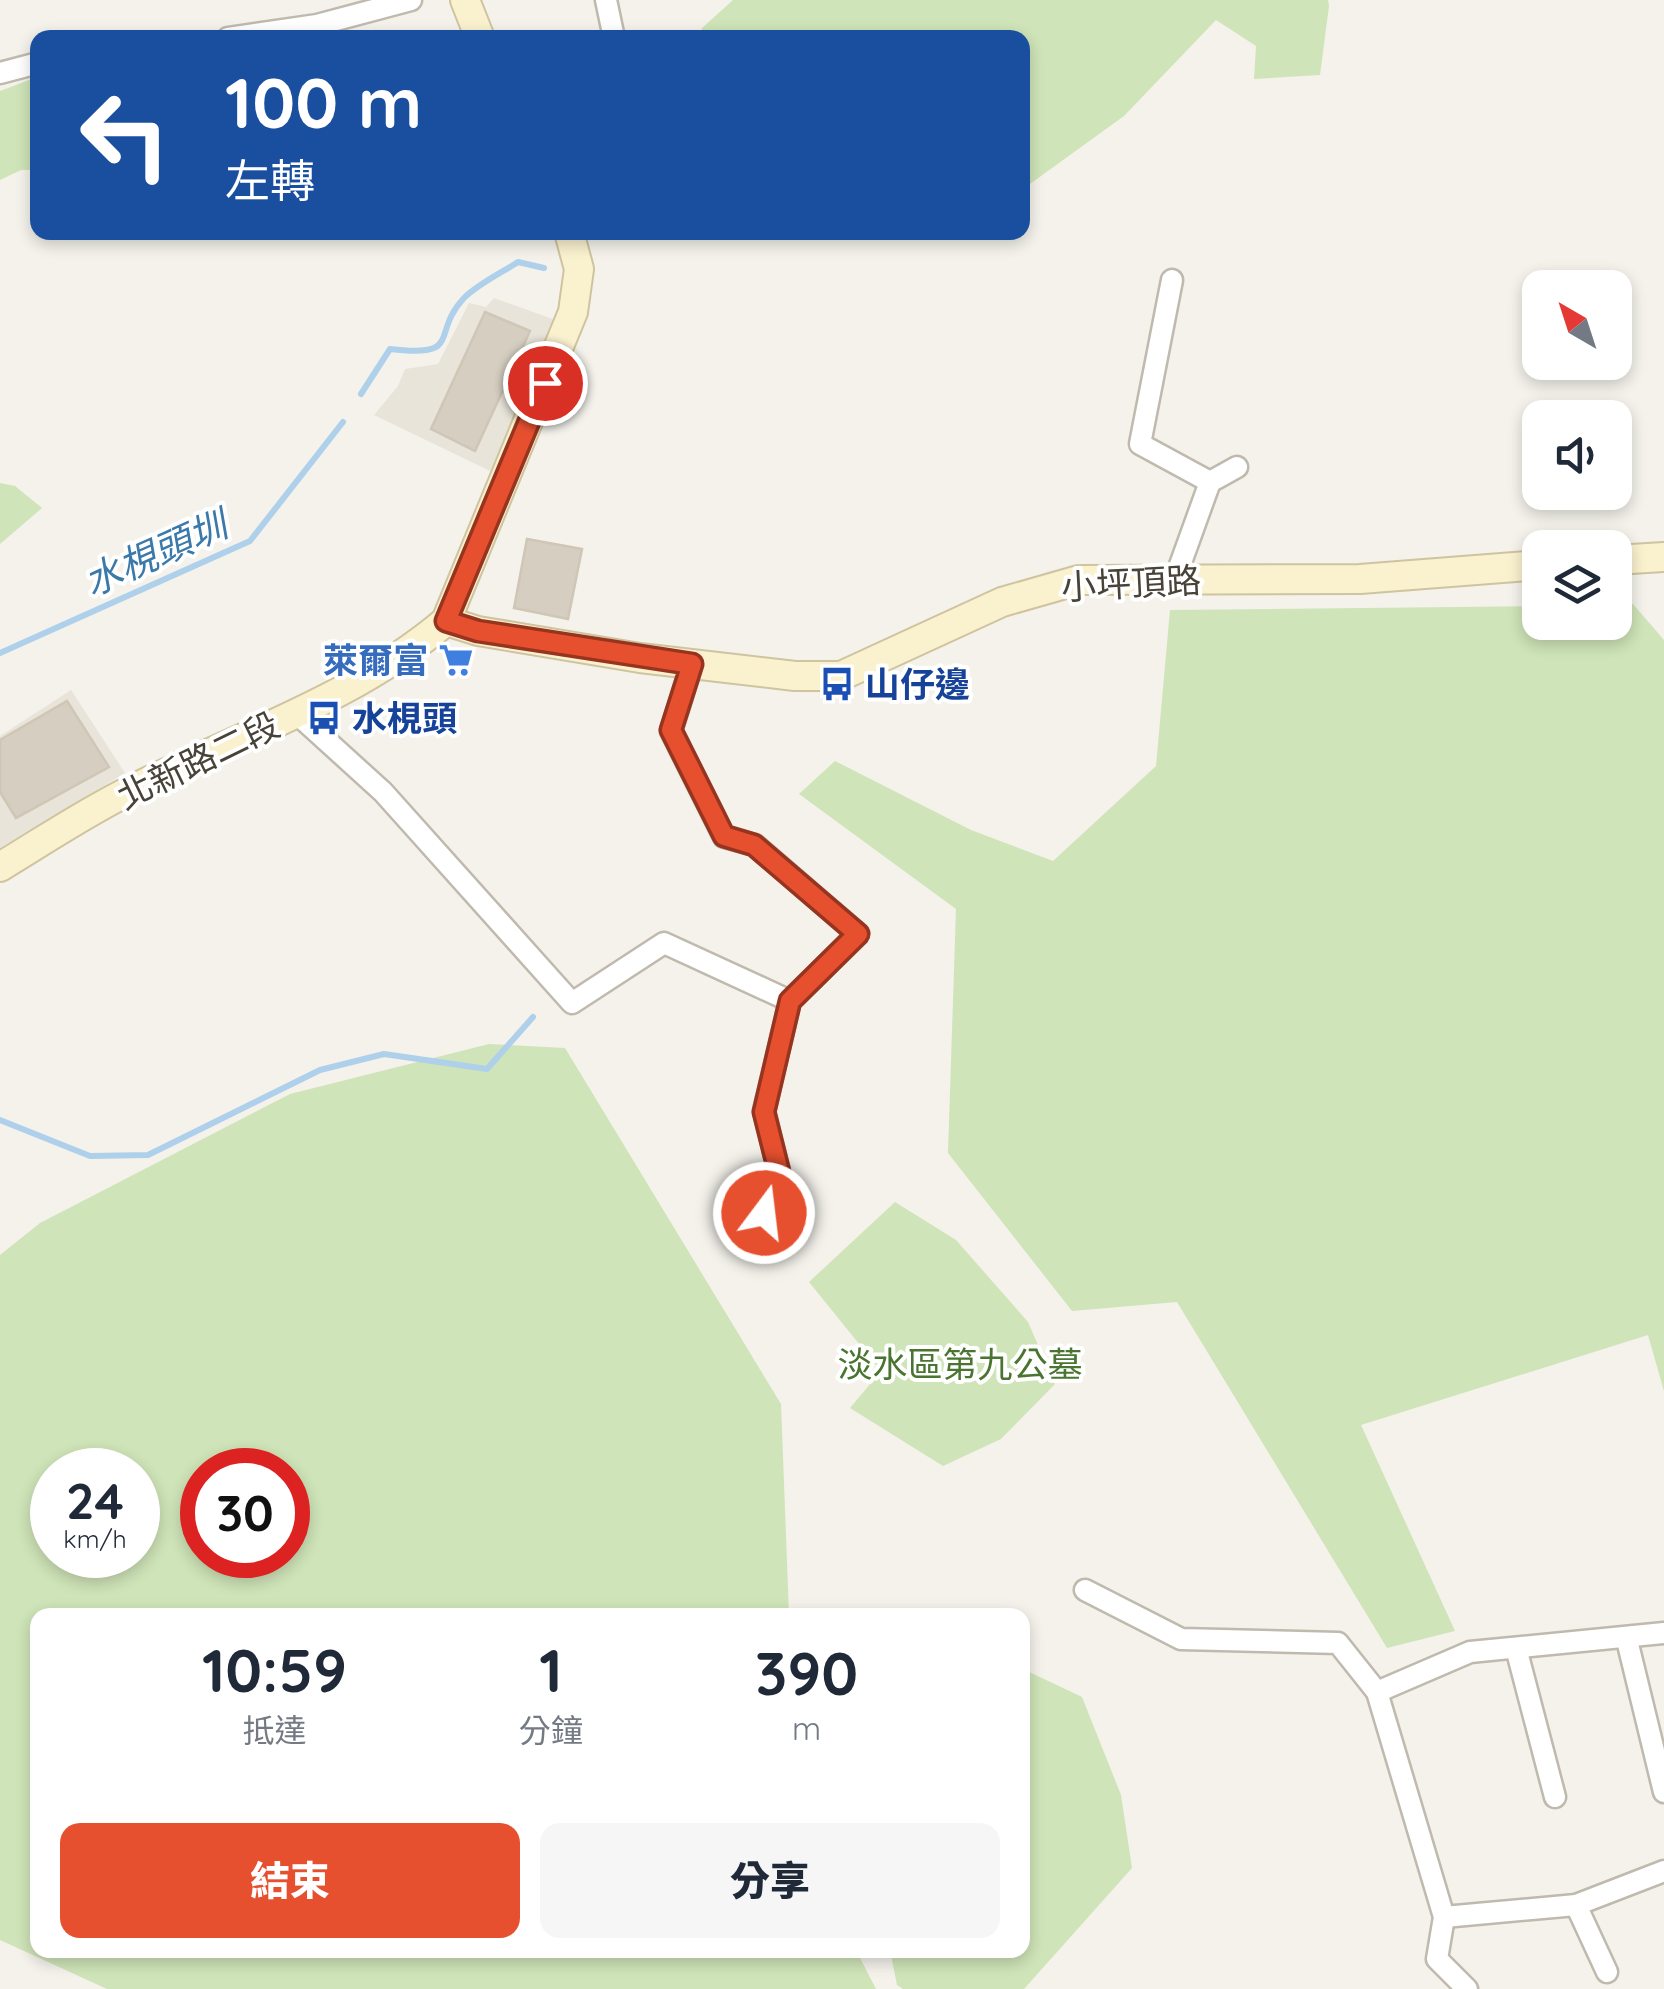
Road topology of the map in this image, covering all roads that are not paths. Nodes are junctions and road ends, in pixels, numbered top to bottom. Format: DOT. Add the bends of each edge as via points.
graph roads {
  1 [pos="411,0"];
  2 [pos="465,0"];
  3 [pos="606,0"];
  4 [pos="283,30"];
  5 [pos="477,30"];
  6 [pos="612,30"];
  7 [pos="30,65"];
  8 [pos="0,73"];
  9 [pos="571,240"];
  10 [pos="1172,280"];
  11 [pos="1237,467"];
  12 [pos="1210,482"];
  13 [pos="1664,557"];
  14 [pos="1632,559"];
  15 [pos="1522,566"];
  16 [pos="1175,579"];
  17 [pos="446,621"];
  18 [pos="692,664"];
  19 [pos="296,713"];
  20 [pos="0,867"];
  21 [pos="790,1001"];
  22 [pos="764,1213"];
  23 [pos="1085,1590"];
  24 [pos="1664,1633"];
  25 [pos="1627,1640"];
  26 [pos="1516,1648"];
  27 [pos="1377,1692"];
  28 [pos="1664,1792"];
  29 [pos="1556,1797"];
  30 [pos="1664,1872"];
  31 [pos="1576,1906"];
  32 [pos="1444,1917"];
  33 [pos="1607,1972"];
  34 [pos="1467,1989"];
  1 -- 4 [label="street"];
  2 -- 5 [label="street"];
  3 -- 6 [label="street"];
  7 -- 8 [label="street"];
  9 -- 17 [label="street" via="579,269 573,312"];
  10 -- 12 [label="street" via="1140,444"];
  11 -- 12 [label="street"];
  12 -- 16 [label="street"];
  13 -- 14 [label="street"];
  15 -- 16 [label="street, 小坪頂路" via="1360,579"];
  16 -- 18 [label="street, 小坪頂路" via="1044,587 841,676"];
  17 -- 18 [label="street, 小坪頂路"];
  17 -- 19 [label="street, 北新路二段" via="405,656"];
  18 -- 21 [label="street" via="671,730 724,836 754,845 858,934"];
  19 -- 20 [label="street, 北新路二段" via="129,791"];
  19 -- 21 [label="street" via="383,792 572,1003 664,943"];
  21 -- 22 [label="street" via="764,1112 779,1172"];
  23 -- 27 [label="street" via="1181,1639 1338,1643"];
  24 -- 25 [label="street"];
  25 -- 26 [label="street"];
  25 -- 28 [label="street"];
  26 -- 27 [label="street" via="1470,1652"];
  26 -- 29 [label="street"];
  27 -- 32 [label="street"];
  30 -- 31 [label="street"];
  31 -- 32 [label="street"];
  31 -- 33 [label="street"];
  32 -- 34 [label="street" via="1437,1959"];
}
